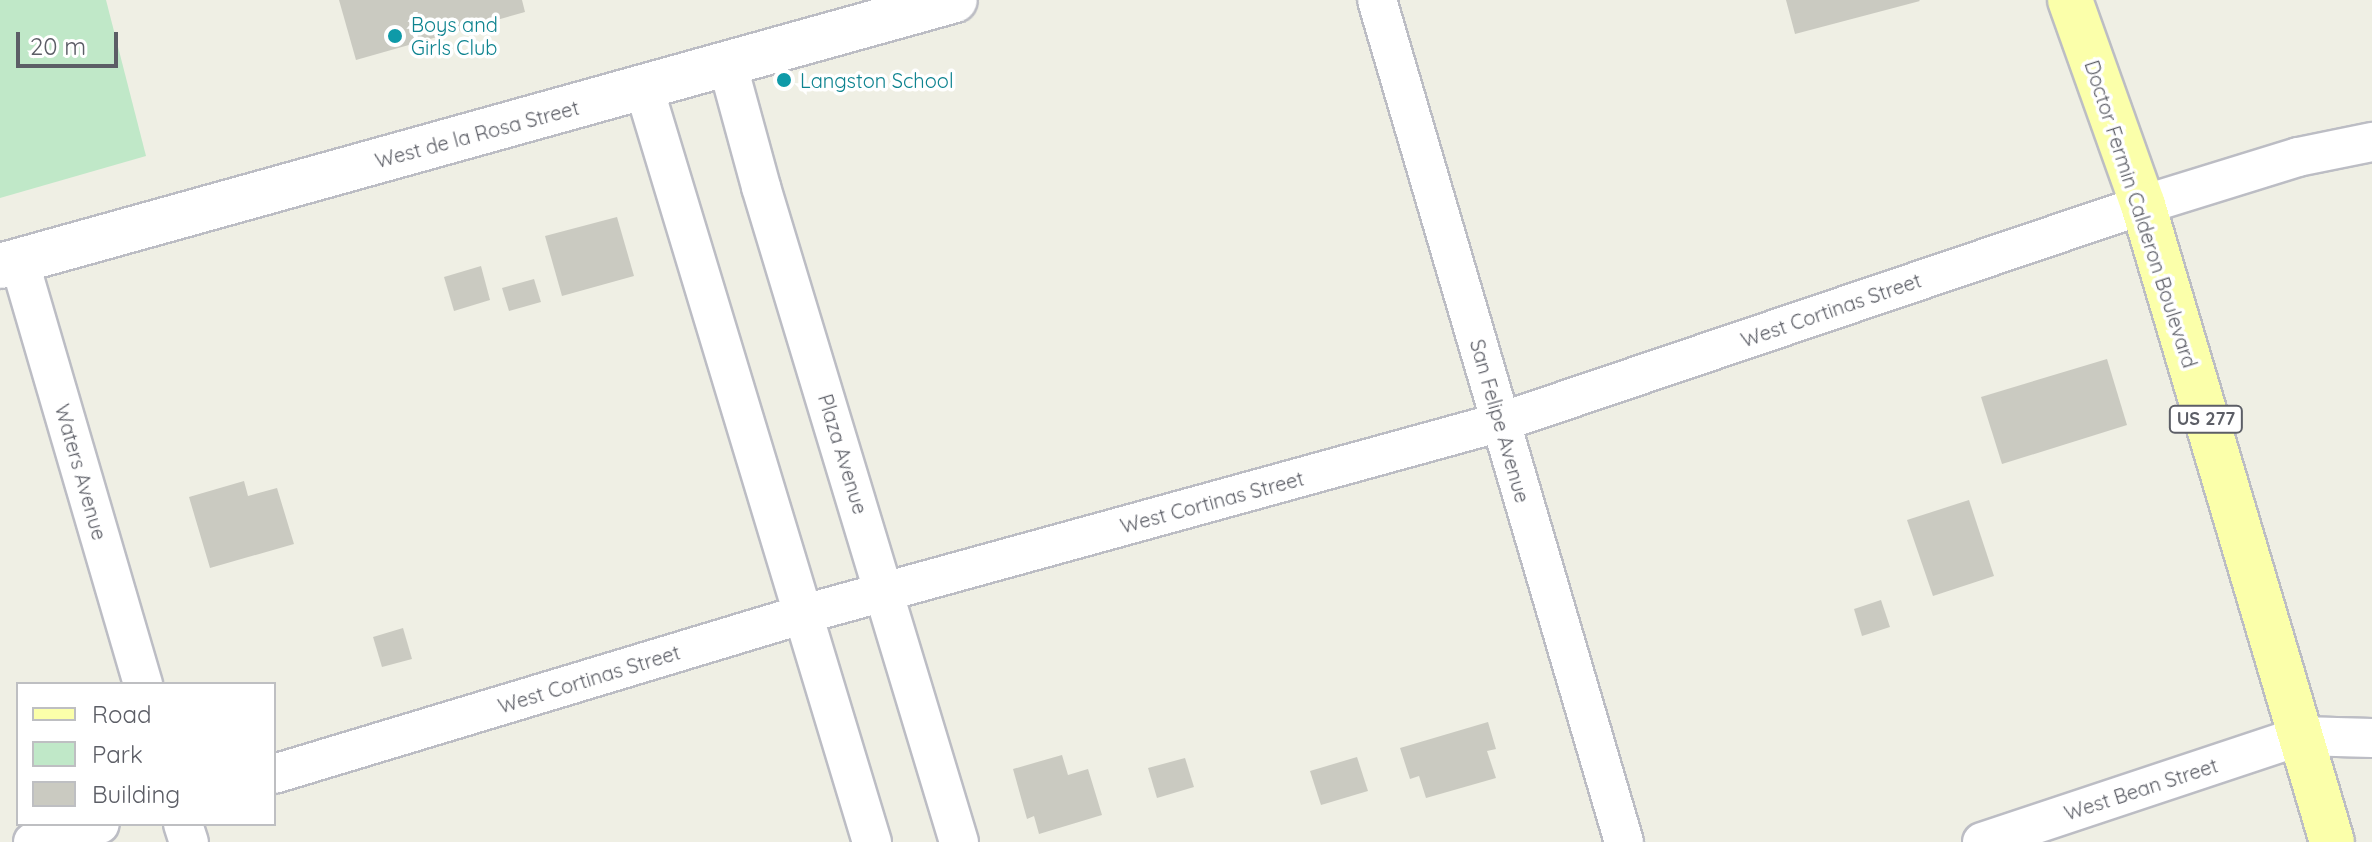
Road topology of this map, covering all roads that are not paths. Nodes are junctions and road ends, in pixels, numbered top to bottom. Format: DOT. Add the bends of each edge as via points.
graph roads {
  1 [pos="955,0"];
  2 [pos="1377,0"];
  3 [pos="2070,0"];
  4 [pos="728,66"];
  5 [pos="644,88"];
  6 [pos="2372,142"];
  7 [pos="2143,205"];
  8 [pos="10,263"];
  9 [pos="1501,422"];
  10 [pos="886,591"];
  11 [pos="804,614"];
  12 [pos="142,682"];
  13 [pos="2301,736"];
  14 [pos="2372,738"];
  15 [pos="276,773"];
  16 [pos="93,826"];
  17 [pos="33,842"];
  18 [pos="872,842"];
  19 [pos="959,842"];
  20 [pos="1624,842"];
  21 [pos="1982,842"];
  22 [pos="2332,842"];
  1 -- 4 [label="street, West de la Rosa Street"];
  2 -- 9 [label="street, San Felipe Avenue"];
  3 -- 7 [label="main road, Doctor Fermin Calderon Boulevard / US 277"];
  4 -- 5 [label="street, West de la Rosa Street"];
  4 -- 10 [label="street, Plaza Avenue"];
  5 -- 8 [label="street, West de la Rosa Street"];
  5 -- 11 [label="street"];
  6 -- 7 [label="street, West Cortinas Street" via="2298,157"];
  7 -- 9 [label="street, West Cortinas Street"];
  7 -- 13 [label="main road, Doctor Fermin Calderon Boulevard / US 277"];
  8 -- 12 [label="street, Waters Avenue"];
  9 -- 10 [label="street, West Cortinas Street"];
  9 -- 20 [label="street, San Felipe Avenue"];
  10 -- 11 [label="street, West Cortinas Street"];
  10 -- 19 [label="street, Plaza Avenue"];
  11 -- 15 [label="street, West Cortinas Street"];
  11 -- 18 [label="street"];
  13 -- 14 [label="street, West Bean Street"];
  13 -- 21 [label="street, West Bean Street"];
  13 -- 22 [label="main road, Doctor Fermin Calderon Boulevard / US 277"];
  16 -- 17 [label="street"];
}
